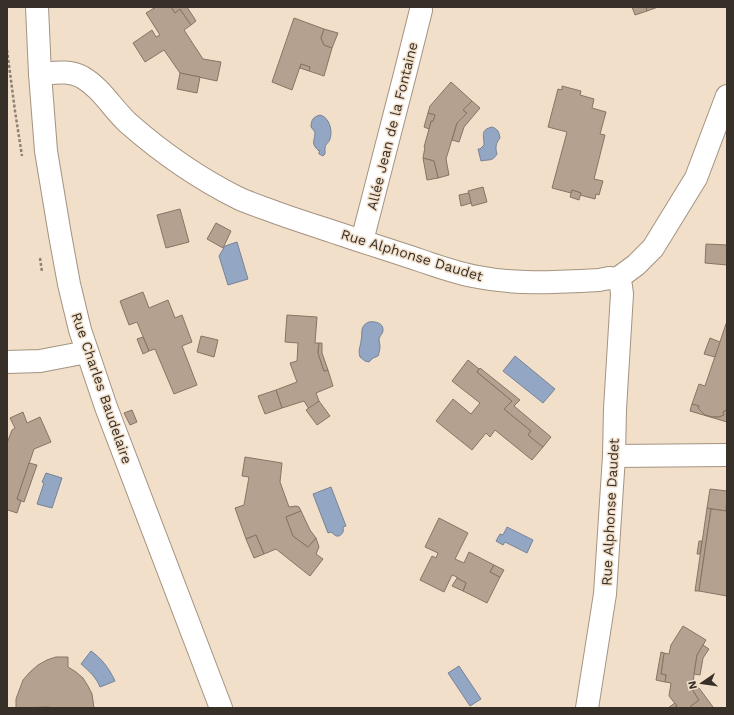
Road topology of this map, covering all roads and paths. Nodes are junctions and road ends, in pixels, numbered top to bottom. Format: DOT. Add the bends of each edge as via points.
graph roads {
  1 [pos="37,7"];
  2 [pos="421,10"];
  3 [pos="40,74"];
  4 [pos="727,96"];
  5 [pos="362,241"];
  6 [pos="617,279"];
  7 [pos="87,352"];
  8 [pos="7,362"];
  9 [pos="727,455"];
  10 [pos="614,456"];
  11 [pos="221,708"];
  12 [pos="587,708"];
  1 -- 3 [label="street, Rue Charles Baudelaire"];
  2 -- 5 [label="street, Allée Jean de la Fontaine"];
  3 -- 5 [label="street, Rue Alphonse Daudet" via="62,72 83,77 104,95 127,122 171,157 238,198"];
  3 -- 7 [label="street, Rue Charles Baudelaire" via="46,151 60,235 69,284"];
  4 -- 6 [label="street" via="696,178 653,248"];
  5 -- 6 [label="street, Rue Alphonse Daudet" via="478,277 522,283"];
  6 -- 10 [label="street, Rue Alphonse Daudet" via="622,294"];
  7 -- 8 [label="street" via="40,361"];
  7 -- 11 [label="street, Rue Charles Baudelaire"];
  9 -- 10 [label="street"];
  10 -- 12 [label="street, Rue Alphonse Daudet" via="605,594"];
}
